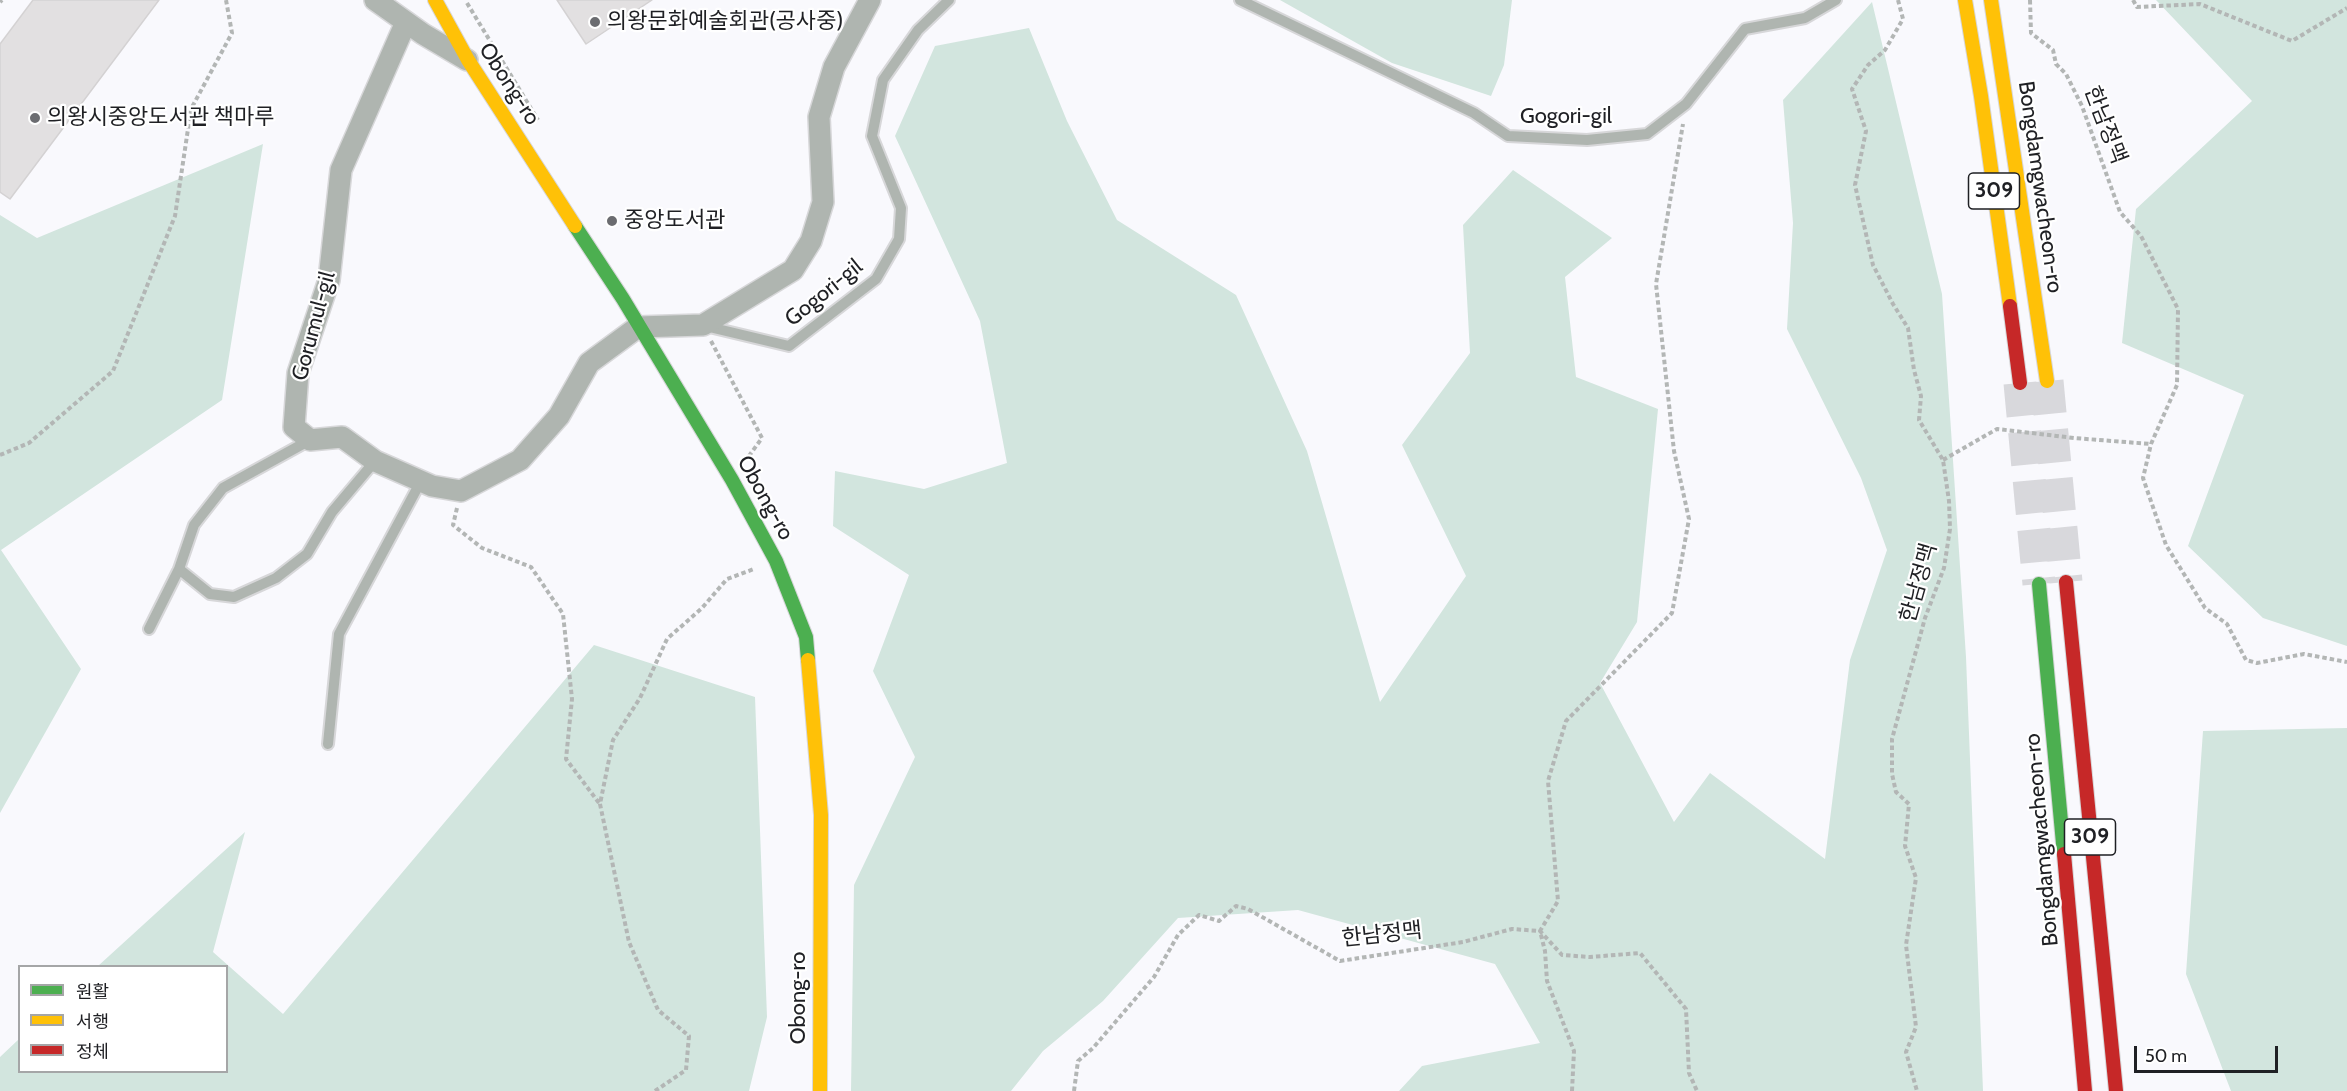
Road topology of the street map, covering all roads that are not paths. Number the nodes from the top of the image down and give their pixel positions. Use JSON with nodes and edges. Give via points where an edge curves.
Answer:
{"nodes":[{"id":1,"x":375,"y":0,"type":"edge"},
{"id":2,"x":435,"y":0,"type":"edge"},
{"id":3,"x":870,"y":0,"type":"edge"},
{"id":4,"x":950,"y":0,"type":"edge"},
{"id":5,"x":1240,"y":0,"type":"edge"},
{"id":6,"x":1836,"y":0,"type":"edge"},
{"id":7,"x":1956,"y":0,"type":"edge"},
{"id":8,"x":1965,"y":0,"type":"edge"},
{"id":9,"x":1991,"y":0,"type":"edge"},
{"id":10,"x":2003,"y":0,"type":"edge"},
{"id":11,"x":406,"y":22,"type":"junction"},
{"id":12,"x":468,"y":60,"type":"junction"},
{"id":13,"x":2006,"y":91,"type":"junction"},
{"id":14,"x":1981,"y":96,"type":"junction"},
{"id":15,"x":702,"y":325,"type":"junction"},
{"id":16,"x":638,"y":327,"type":"junction"},
{"id":17,"x":2046,"y":381,"type":"tunnel mouth"},
{"id":18,"x":2020,"y":383,"type":"tunnel mouth"},
{"id":19,"x":310,"y":441,"type":"junction"},
{"id":20,"x":375,"y":461,"type":"junction"},
{"id":21,"x":421,"y":481,"type":"junction"},
{"id":22,"x":179,"y":569,"type":"junction"},
{"id":23,"x":2066,"y":582,"type":"tunnel mouth"},
{"id":24,"x":2039,"y":584,"type":"tunnel mouth"},
{"id":25,"x":149,"y":628,"type":"dead end"},
{"id":26,"x":328,"y":744,"type":"dead end"},
{"id":27,"x":2073,"y":950,"type":"junction"},
{"id":28,"x":820,"y":1014,"type":"junction"},
{"id":29,"x":808,"y":1058,"type":"dead end"},
{"id":30,"x":2069,"y":1068,"type":"dead end"},
{"id":31,"x":820,"y":1091,"type":"edge"},
{"id":32,"x":2085,"y":1091,"type":"edge"},
{"id":33,"x":2116,"y":1091,"type":"edge"}],
"edges":[{"from":1,"to":11,"type":"street"},
{"from":2,"to":12,"type":"main road","name":"Obong-ro"},
{"from":3,"to":15,"type":"street","via":[[834,67],[819,117],[823,202],[811,241],[793,270]]},
{"from":4,"to":15,"type":"lane","name":"Gogori-gil","via":[[918,30],[883,80],[872,136],[901,208],[900,239],[876,279],[789,346]]},
{"from":5,"to":6,"type":"lane","name":"Gogori-gil","via":[[1474,113],[1508,136],[1587,140],[1647,134],[1686,104],[1745,29],[1805,18]]},
{"from":7,"to":14,"type":"main road"},
{"from":8,"to":14,"type":"main road","name":"Bongdamgwacheon-ro","number":"309"},
{"from":9,"to":13,"type":"main road","name":"Bongdamgwacheon-ro","number":"309"},
{"from":10,"to":13,"type":"main road"},
{"from":11,"to":12,"type":"street"},
{"from":11,"to":19,"type":"street","name":"Gorumul-gil","via":[[341,170],[329,280],[298,373],[294,427]]},
{"from":12,"to":16,"type":"main road","name":"Obong-ro"},
{"from":13,"to":17,"type":"main road","name":"Bongdamgwacheon-ro","number":"309"},
{"from":14,"to":18,"type":"main road","name":"Bongdamgwacheon-ro","number":"309"},
{"from":15,"to":16,"type":"street"},
{"from":16,"to":21,"type":"street","via":[[589,363],[559,416],[520,460],[461,491]]},
{"from":16,"to":28,"type":"main road","name":"Obong-ro","via":[[732,480],[776,561],[806,637],[821,815]]},
{"from":19,"to":20,"type":"street","via":[[342,437]]},
{"from":19,"to":22,"type":"lane","via":[[223,488],[194,525]]},
{"from":20,"to":21,"type":"street"},
{"from":20,"to":22,"type":"lane","via":[[332,512],[307,554],[276,578],[234,597],[222,596],[210,594]]},
{"from":21,"to":26,"type":"lane","via":[[339,634]]},
{"from":22,"to":25,"type":"lane"},
{"from":23,"to":33,"type":"main road","number":"309"},
{"from":24,"to":27,"type":"main road","name":"Bongdamgwacheon-ro","number":"309"},
{"from":27,"to":30,"type":"main road"},
{"from":27,"to":32,"type":"main road","name":"Bongdamgwacheon-ro","number":"309"},
{"from":28,"to":29,"type":"main road"},
{"from":28,"to":31,"type":"main road","name":"Obong-ro"}]}
